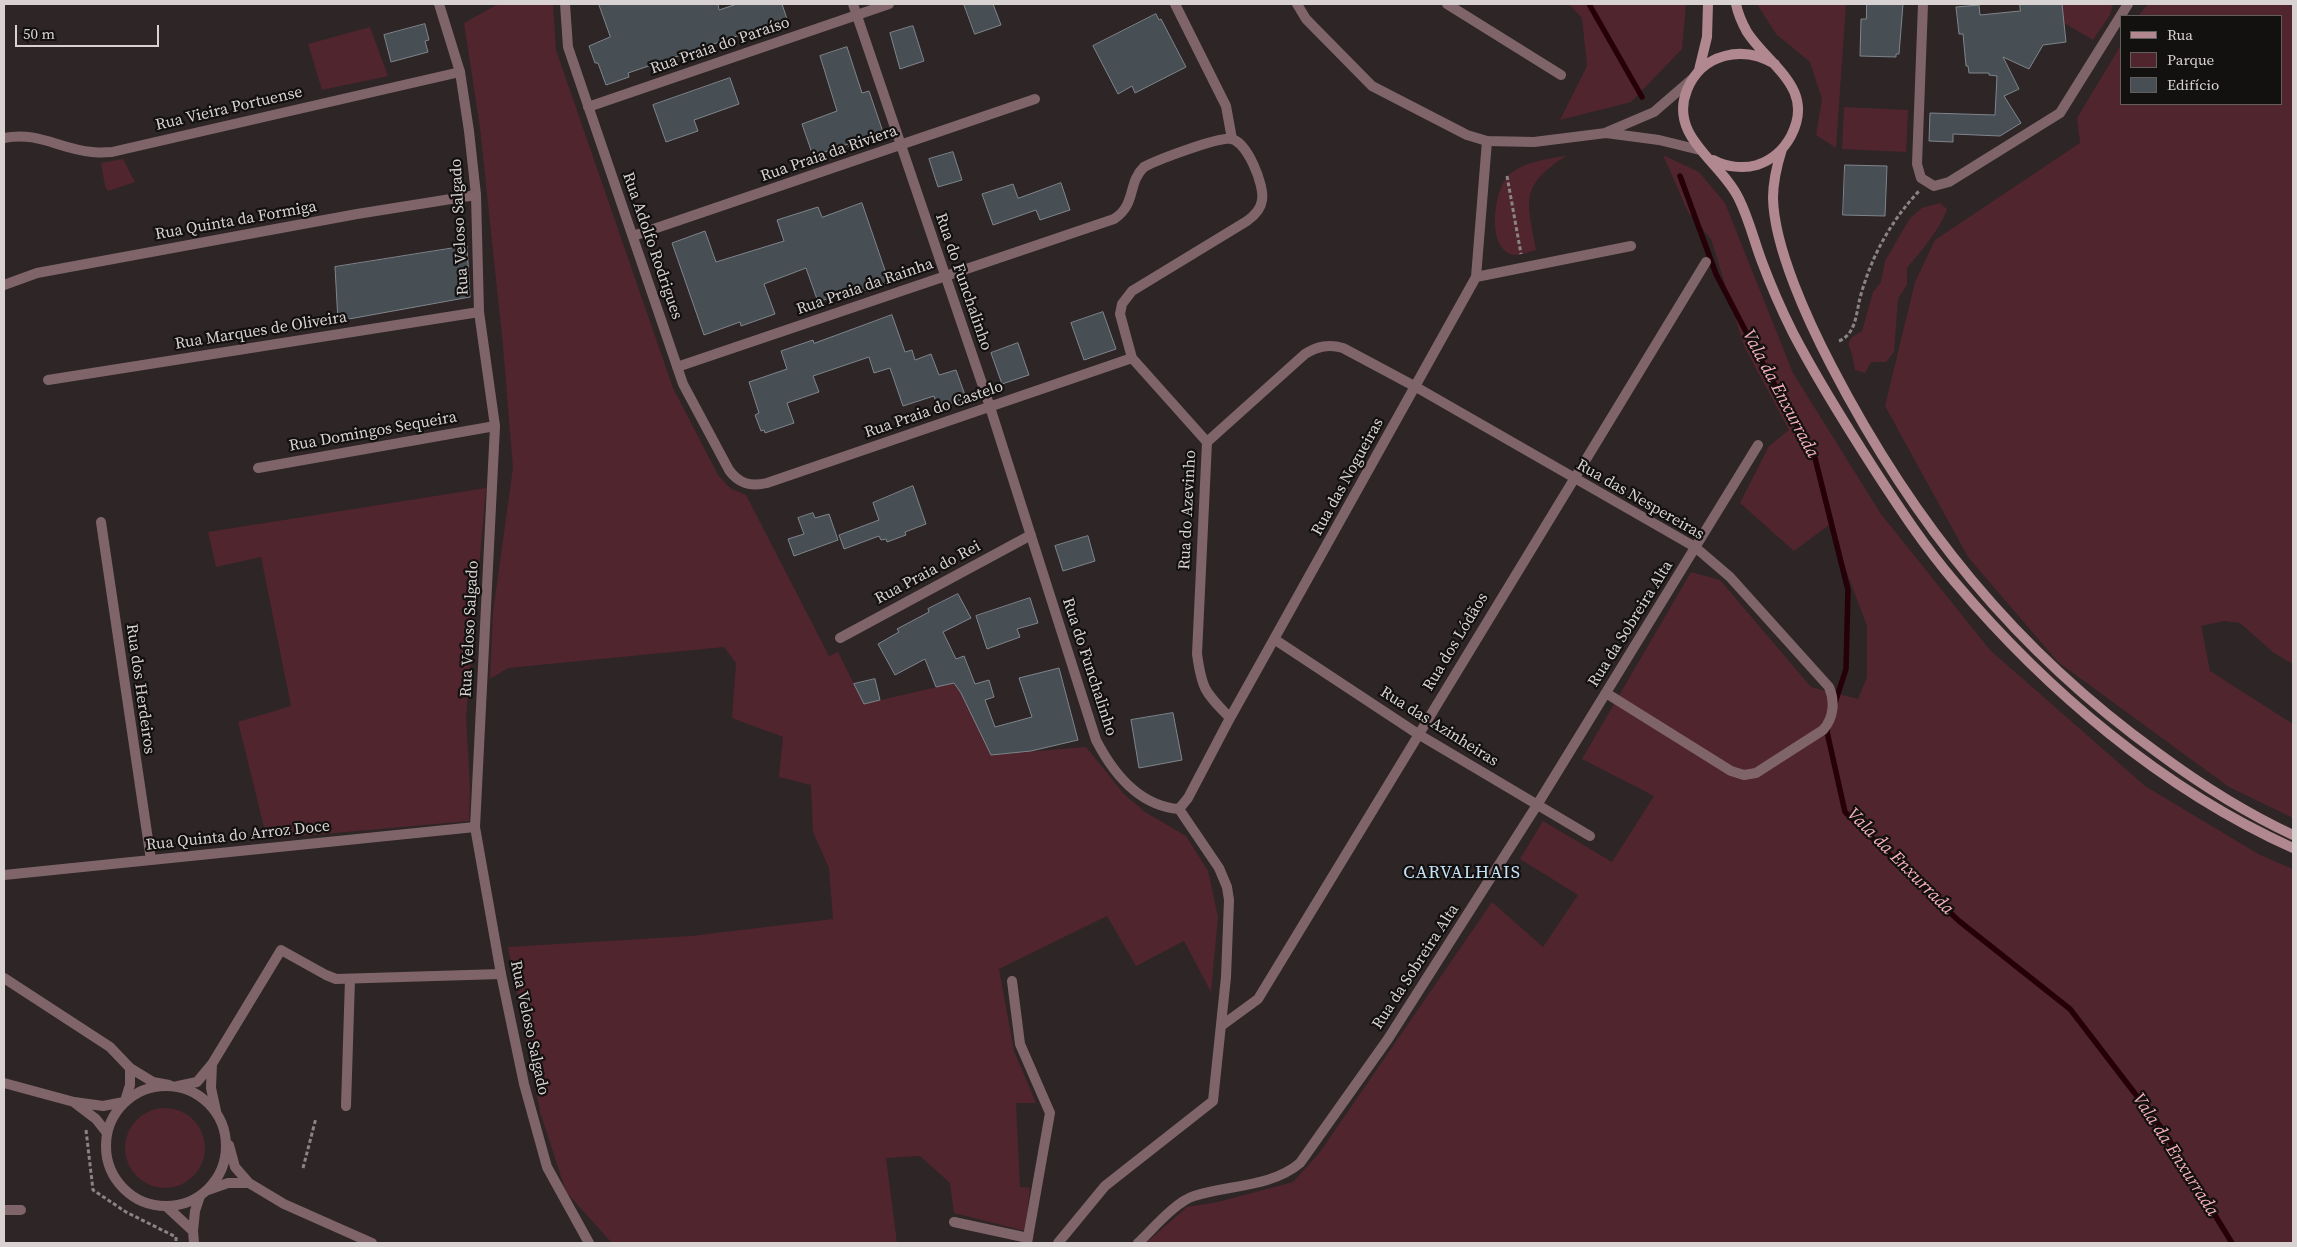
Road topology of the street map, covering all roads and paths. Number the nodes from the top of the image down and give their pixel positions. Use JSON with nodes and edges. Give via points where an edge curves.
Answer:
{"nodes":[{"id":1,"x":439,"y":4,"type":"edge"},
{"id":2,"x":565,"y":4,"type":"edge"},
{"id":3,"x":853,"y":4,"type":"edge"},
{"id":4,"x":889,"y":4,"type":"edge"},
{"id":5,"x":1175,"y":4,"type":"edge"},
{"id":6,"x":1297,"y":4,"type":"edge"},
{"id":7,"x":1447,"y":4,"type":"edge"},
{"id":8,"x":1708,"y":4,"type":"edge"},
{"id":9,"x":1736,"y":4,"type":"edge"},
{"id":10,"x":1923,"y":4,"type":"edge"},
{"id":11,"x":2128,"y":4,"type":"edge"},
{"id":12,"x":857,"y":15,"type":"junction"},
{"id":13,"x":2121,"y":15,"type":"edge"},
{"id":14,"x":2120,"y":17,"type":"edge"},
{"id":15,"x":1775,"y":64,"type":"junction"},
{"id":16,"x":1699,"y":70,"type":"junction"},
{"id":17,"x":460,"y":72,"type":"junction"},
{"id":18,"x":1561,"y":75,"type":"dead end"},
{"id":19,"x":1692,"y":79,"type":"junction"},
{"id":20,"x":1034,"y":99,"type":"dead end"},
{"id":21,"x":588,"y":107,"type":"junction"},
{"id":22,"x":1606,"y":132,"type":"junction"},
{"id":23,"x":4,"y":138,"type":"edge"},
{"id":24,"x":1232,"y":139,"type":"junction"},
{"id":25,"x":1487,"y":140,"type":"junction"},
{"id":26,"x":901,"y":145,"type":"junction"},
{"id":27,"x":1782,"y":149,"type":"junction"},
{"id":28,"x":1704,"y":154,"type":"junction"},
{"id":29,"x":1507,"y":176,"type":"dead end"},
{"id":30,"x":1927,"y":183,"type":"junction"},
{"id":31,"x":476,"y":195,"type":"junction"},
{"id":32,"x":633,"y":236,"type":"junction"},
{"id":33,"x":1631,"y":246,"type":"dead end"},
{"id":34,"x":1521,"y":254,"type":"dead end"},
{"id":35,"x":1706,"y":262,"type":"dead end"},
{"id":36,"x":945,"y":275,"type":"junction"},
{"id":37,"x":1476,"y":277,"type":"junction"},
{"id":38,"x":4,"y":285,"type":"edge"},
{"id":39,"x":480,"y":312,"type":"junction"},
{"id":40,"x":1839,"y":341,"type":"dead end"},
{"id":41,"x":1132,"y":358,"type":"junction"},
{"id":42,"x":678,"y":366,"type":"junction"},
{"id":43,"x":48,"y":380,"type":"dead end"},
{"id":44,"x":1416,"y":387,"type":"junction"},
{"id":45,"x":990,"y":407,"type":"junction"},
{"id":46,"x":494,"y":426,"type":"junction"},
{"id":47,"x":1207,"y":442,"type":"junction"},
{"id":48,"x":1758,"y":445,"type":"dead end"},
{"id":49,"x":258,"y":468,"type":"dead end"},
{"id":50,"x":1573,"y":478,"type":"junction"},
{"id":51,"x":745,"y":484,"type":"joint"},
{"id":52,"x":101,"y":522,"type":"dead end"},
{"id":53,"x":1031,"y":536,"type":"junction"},
{"id":54,"x":1695,"y":548,"type":"junction"},
{"id":55,"x":840,"y":638,"type":"dead end"},
{"id":56,"x":1274,"y":640,"type":"junction"},
{"id":57,"x":1606,"y":693,"type":"junction"},
{"id":58,"x":1230,"y":718,"type":"junction"},
{"id":59,"x":1418,"y":734,"type":"junction"},
{"id":60,"x":1537,"y":804,"type":"junction"},
{"id":61,"x":1179,"y":809,"type":"junction"},
{"id":62,"x":475,"y":827,"type":"junction"},
{"id":63,"x":2293,"y":835,"type":"edge"},
{"id":64,"x":1590,"y":836,"type":"dead end"},
{"id":65,"x":2293,"y":848,"type":"edge"},
{"id":66,"x":151,"y":860,"type":"junction"},
{"id":67,"x":4,"y":874,"type":"edge"},
{"id":68,"x":501,"y":974,"type":"junction"},
{"id":69,"x":4,"y":978,"type":"edge"},
{"id":70,"x":350,"y":979,"type":"junction"},
{"id":71,"x":1012,"y":981,"type":"dead end"},
{"id":72,"x":1221,"y":1026,"type":"junction"},
{"id":73,"x":212,"y":1064,"type":"junction"},
{"id":74,"x":130,"y":1068,"type":"junction"},
{"id":75,"x":4,"y":1083,"type":"edge"},
{"id":76,"x":174,"y":1086,"type":"junction"},
{"id":77,"x":74,"y":1102,"type":"junction"},
{"id":78,"x":125,"y":1102,"type":"junction"},
{"id":79,"x":346,"y":1106,"type":"dead end"},
{"id":80,"x":216,"y":1111,"type":"junction"},
{"id":81,"x":316,"y":1118,"type":"dead end"},
{"id":82,"x":107,"y":1133,"type":"junction"},
{"id":83,"x":227,"y":1139,"type":"junction"},
{"id":84,"x":303,"y":1168,"type":"dead end"},
{"id":85,"x":249,"y":1184,"type":"junction"},
{"id":86,"x":204,"y":1193,"type":"junction"},
{"id":87,"x":166,"y":1206,"type":"junction"},
{"id":88,"x":4,"y":1210,"type":"edge"},
{"id":89,"x":21,"y":1210,"type":"dead end"},
{"id":90,"x":954,"y":1222,"type":"dead end"},
{"id":91,"x":193,"y":1231,"type":"junction"},
{"id":92,"x":1027,"y":1240,"type":"edge"},
{"id":93,"x":194,"y":1243,"type":"edge"},
{"id":94,"x":372,"y":1243,"type":"edge"},
{"id":95,"x":589,"y":1243,"type":"edge"},
{"id":96,"x":1058,"y":1243,"type":"edge"},
{"id":97,"x":1138,"y":1243,"type":"edge"}],
"edges":[{"from":1,"to":17,"type":"street","name":"Rua Veloso Salgado"},
{"from":2,"to":21,"type":"street","name":"Rua Adolfo Rodrigues","via":[[568,47]]},
{"from":3,"to":12,"type":"street","name":"Rua do Funchalinho"},
{"from":4,"to":12,"type":"street","name":"Rua Praia do Paraíso"},
{"from":5,"to":24,"type":"street","via":[[1226,106]]},
{"from":6,"to":25,"type":"street","via":[[1306,20],[1372,86],[1467,135]]},
{"from":7,"to":18,"type":"street"},
{"from":8,"to":16,"type":"main road","via":[[1708,28]]},
{"from":9,"to":15,"type":"main road","via":[[1748,33]]},
{"from":10,"to":30,"type":"street","via":[[1917,164],[1918,172]]},
{"from":11,"to":13,"type":"street"},
{"from":12,"to":21,"type":"street","name":"Rua Praia do Paraíso"},
{"from":12,"to":26,"type":"street","name":"Rua do Funchalinho"},
{"from":14,"to":30,"type":"street","via":[[2060,113],[1949,182],[1942,185]]},
{"from":15,"to":16,"type":"main road","via":[[1756,55],[1736,53],[1716,58]]},
{"from":15,"to":27,"type":"main road","via":[[1794,90],[1798,110],[1794,131]]},
{"from":16,"to":19,"type":"main road"},
{"from":17,"to":23,"type":"street","name":"Rua Vieira Portuense","via":[[112,152],[91,152],[19,135]]},
{"from":17,"to":31,"type":"street","name":"Rua Veloso Salgado"},
{"from":19,"to":22,"type":"street","via":[[1654,112]]},
{"from":19,"to":28,"type":"main road","via":[[1685,95],[1683,112],[1689,136]]},
{"from":20,"to":26,"type":"street","name":"Rua Praia da Riviera"},
{"from":21,"to":32,"type":"street","name":"Rua Adolfo Rodrigues"},
{"from":22,"to":25,"type":"street","via":[[1534,142]]},
{"from":22,"to":28,"type":"street","via":[[1660,140]]},
{"from":24,"to":36,"type":"street","name":"Rua Praia da Rainha","via":[[1222,139],[1144,166],[1136,176],[1128,206],[1114,219]]},
{"from":24,"to":41,"type":"street","name":"Rua do Azevinho","via":[[1241,143],[1246,151],[1262,187],[1261,205],[1247,221],[1126,297],[1120,314]]},
{"from":25,"to":37,"type":"street","name":"Rua das Nogueiras"},
{"from":26,"to":32,"type":"street","name":"Rua Praia da Riviera"},
{"from":26,"to":36,"type":"street","name":"Rua do Funchalinho"},
{"from":27,"to":28,"type":"main road","via":[[1766,161],[1746,167],[1726,165]]},
{"from":27,"to":63,"type":"main road","via":[[1773,188],[1774,210],[1809,323],[1891,471],[1936,537],[1983,595],[2043,660],[2111,720],[2197,781]]},
{"from":28,"to":65,"type":"main road","via":[[1724,175],[1738,197],[1792,332],[1822,385],[1905,517],[1952,580],[2044,677],[2119,741],[2232,817]]},
{"from":29,"to":34,"type":"path"},
{"from":30,"to":40,"type":"path","via":[[1892,223],[1881,242],[1850,333]]},
{"from":31,"to":38,"type":"street","name":"Rua Quinta da Formiga","via":[[37,273]]},
{"from":31,"to":39,"type":"street","name":"Rua Veloso Salgado"},
{"from":32,"to":42,"type":"street","name":"Rua Adolfo Rodrigues"},
{"from":33,"to":37,"type":"street"},
{"from":35,"to":50,"type":"street","name":"Rua dos Lódãos"},
{"from":36,"to":42,"type":"street","name":"Rua Praia da Rainha"},
{"from":36,"to":45,"type":"street","name":"Rua do Funchalinho"},
{"from":37,"to":44,"type":"street","name":"Rua das Nogueiras"},
{"from":39,"to":43,"type":"street","name":"Rua Marques de Oliveira"},
{"from":39,"to":46,"type":"street","name":"Rua Veloso Salgado"},
{"from":41,"to":45,"type":"street","name":"Rua Praia do Castelo"},
{"from":41,"to":47,"type":"street","name":"Rua do Azevinho"},
{"from":42,"to":51,"type":"street","name":"Rua Adolfo Rodrigues","via":[[683,384],[730,470]]},
{"from":44,"to":47,"type":"street","name":"Rua das Nespereiras","via":[[1343,348],[1322,346],[1305,354]]},
{"from":44,"to":50,"type":"street","name":"Rua das Nespereiras"},
{"from":44,"to":56,"type":"street","name":"Rua das Nogueiras"},
{"from":45,"to":51,"type":"street","name":"Rua Praia do Castelo","via":[[767,483]]},
{"from":45,"to":53,"type":"street","name":"Rua do Funchalinho"},
{"from":46,"to":49,"type":"street","name":"Rua Domingos Sequeira"},
{"from":46,"to":62,"type":"street","name":"Rua Veloso Salgado"},
{"from":47,"to":58,"type":"street","name":"Rua do Azevinho","via":[[1197,654],[1200,678],[1207,695]]},
{"from":48,"to":54,"type":"street","name":"Rua da Sobreira Alta"},
{"from":50,"to":54,"type":"street","name":"Rua das Nespereiras"},
{"from":50,"to":59,"type":"street","name":"Rua dos Lódãos"},
{"from":52,"to":66,"type":"street","name":"Rua dos Herdeiros"},
{"from":53,"to":55,"type":"street","name":"Rua Praia do Rei"},
{"from":53,"to":61,"type":"street","name":"Rua do Funchalinho","via":[[1100,748],[1138,795],[1157,805]]},
{"from":54,"to":57,"type":"street","name":"Rua da Sobreira Alta"},
{"from":54,"to":57,"type":"street","name":"Rua das Nespereiras","via":[[1730,577],[1829,687],[1833,707],[1828,724],[1761,770],[1737,774]]},
{"from":56,"to":58,"type":"street","name":"Rua das Nogueiras"},
{"from":56,"to":59,"type":"street","name":"Rua das Azinheiras"},
{"from":57,"to":60,"type":"street","name":"Rua da Sobreira Alta"},
{"from":58,"to":61,"type":"street","name":"Rua das Nogueiras"},
{"from":59,"to":60,"type":"street","name":"Rua das Azinheiras"},
{"from":59,"to":72,"type":"street","name":"Rua dos Lódãos","via":[[1258,999]]},
{"from":60,"to":64,"type":"street","name":"Rua das Azinheiras"},
{"from":60,"to":97,"type":"street","name":"Rua da Sobreira Alta","via":[[1388,1039],[1300,1163],[1289,1172],[1273,1178],[1192,1196]]},
{"from":61,"to":72,"type":"street","via":[[1219,868],[1227,887],[1226,977]]},
{"from":62,"to":66,"type":"street","name":"Rua Quinta do Arroz Doce"},
{"from":62,"to":68,"type":"street","name":"Rua Veloso Salgado"},
{"from":66,"to":67,"type":"street","name":"Rua Quinta do Arroz Doce"},
{"from":68,"to":70,"type":"street"},
{"from":68,"to":95,"type":"street","name":"Rua Veloso Salgado","via":[[524,1084],[546,1167]]},
{"from":69,"to":74,"type":"street","via":[[110,1047]]},
{"from":70,"to":73,"type":"street","via":[[326,975],[280,950]]},
{"from":70,"to":79,"type":"street"},
{"from":71,"to":92,"type":"street","via":[[1020,1044],[1050,1113]]},
{"from":72,"to":96,"type":"street","via":[[1213,1100],[1105,1186]]},
{"from":73,"to":76,"type":"street","via":[[197,1082]]},
{"from":73,"to":80,"type":"street","via":[[211,1088]]},
{"from":74,"to":76,"type":"street","via":[[153,1082]]},
{"from":74,"to":78,"type":"street"},
{"from":75,"to":77,"type":"street"},
{"from":76,"to":78,"type":"street","via":[[156,1086],[132,1095]]},
{"from":76,"to":80,"type":"street","via":[[201,1096]]},
{"from":77,"to":78,"type":"street","via":[[102,1106]]},
{"from":77,"to":82,"type":"street","via":[[96,1119]]},
{"from":78,"to":82,"type":"street","via":[[113,1117]]},
{"from":80,"to":83,"type":"street","via":[[222,1119]]},
{"from":81,"to":84,"type":"path"},
{"from":82,"to":87,"type":"street","via":[[106,1154],[111,1172],[124,1189],[138,1200]]},
{"from":83,"to":85,"type":"street","via":[[235,1167]]},
{"from":83,"to":86,"type":"street","via":[[221,1173]]},
{"from":85,"to":86,"type":"street","via":[[228,1183]]},
{"from":85,"to":94,"type":"street","via":[[293,1208]]},
{"from":86,"to":87,"type":"street","via":[[176,1206]]},
{"from":86,"to":91,"type":"street","via":[[195,1211]]},
{"from":87,"to":91,"type":"street"},
{"from":88,"to":89,"type":"street"},
{"from":90,"to":92,"type":"street"},
{"from":91,"to":93,"type":"street"}]}
